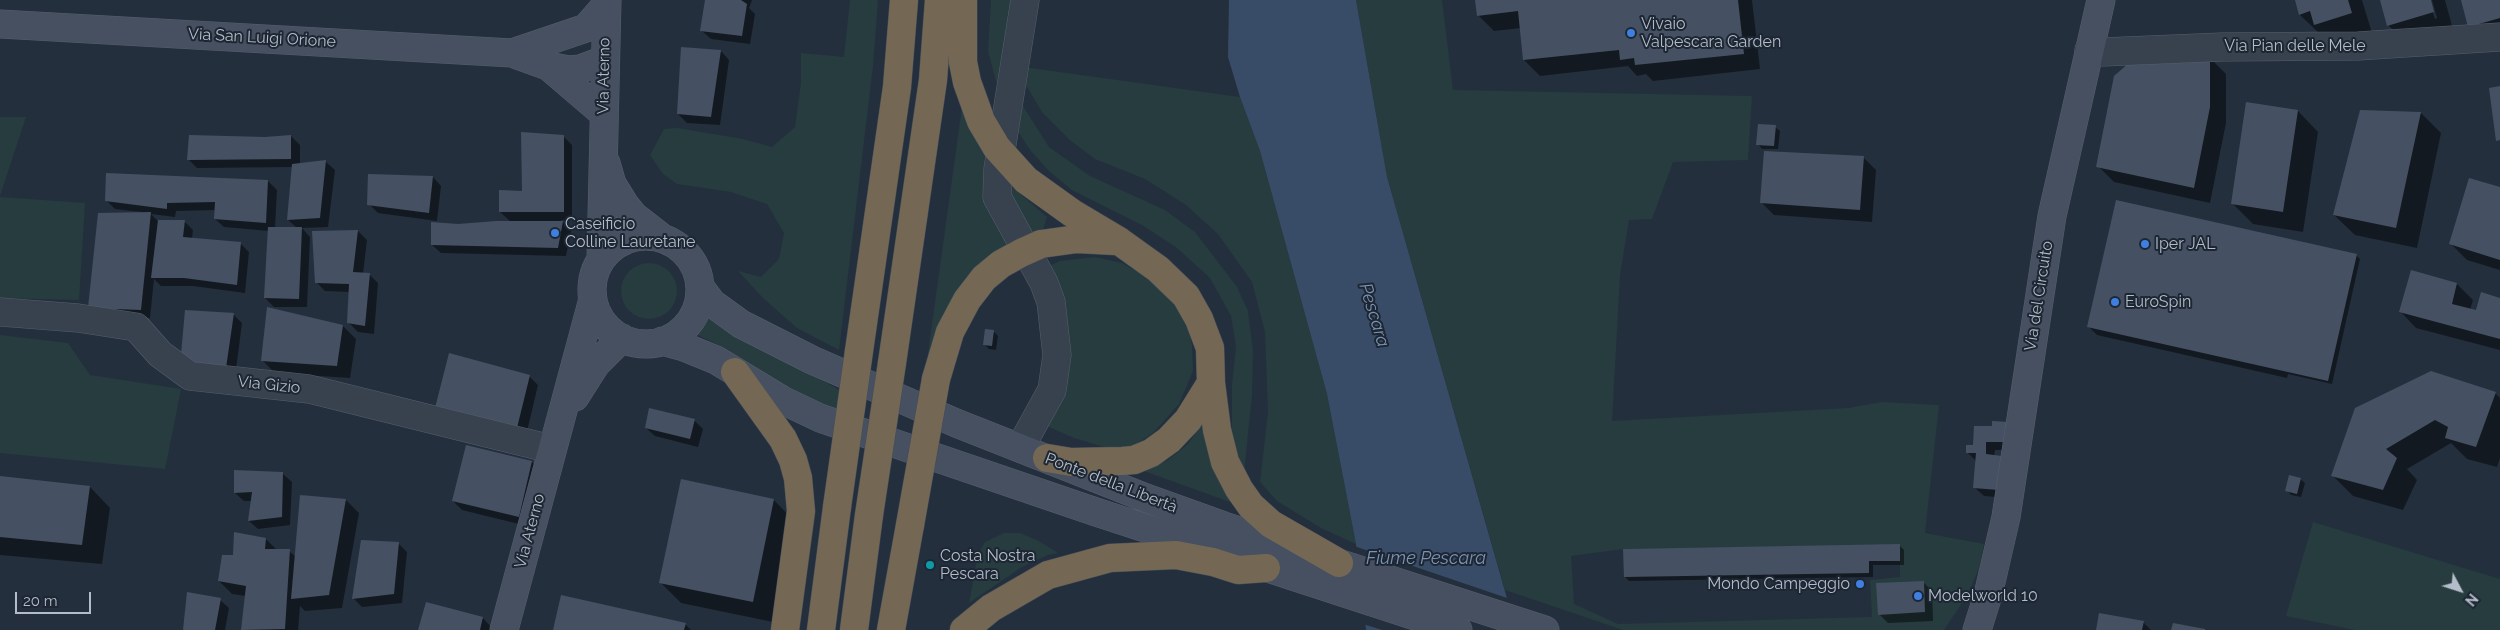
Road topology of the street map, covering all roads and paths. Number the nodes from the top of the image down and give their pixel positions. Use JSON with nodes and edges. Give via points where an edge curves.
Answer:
{"nodes":[{"id":1,"x":904,"y":0,"type":"edge"},
{"id":2,"x":939,"y":0,"type":"edge"},
{"id":3,"x":963,"y":0,"type":"edge"},
{"id":4,"x":1025,"y":0,"type":"edge"},
{"id":5,"x":2101,"y":0,"type":"edge"},
{"id":6,"x":606,"y":2,"type":"edge"},
{"id":7,"x":4,"y":22,"type":"edge"},
{"id":8,"x":2500,"y":37,"type":"edge"},
{"id":9,"x":2089,"y":50,"type":"junction"},
{"id":10,"x":532,"y":55,"type":"junction"},
{"id":11,"x":604,"y":60,"type":"junction"},
{"id":12,"x":603,"y":113,"type":"junction"},
{"id":13,"x":603,"y":152,"type":"junction"},
{"id":14,"x":661,"y":237,"type":"junction"},
{"id":15,"x":1119,"y":241,"type":"junction"},
{"id":16,"x":601,"y":260,"type":"junction"},
{"id":17,"x":700,"y":288,"type":"junction"},
{"id":18,"x":593,"y":299,"type":"junction"},
{"id":19,"x":0,"y":312,"type":"edge"},
{"id":20,"x":622,"y":338,"type":"junction"},
{"id":21,"x":662,"y":341,"type":"junction"},
{"id":22,"x":735,"y":372,"type":"junction"},
{"id":23,"x":1211,"y":382,"type":"junction"},
{"id":24,"x":554,"y":440,"type":"junction"},
{"id":25,"x":1020,"y":448,"type":"junction"},
{"id":26,"x":1047,"y":458,"type":"junction"},
{"id":27,"x":1215,"y":557,"type":"junction"},
{"id":28,"x":1339,"y":563,"type":"junction"},
{"id":29,"x":1266,"y":568,"type":"joint"},
{"id":30,"x":1988,"y":595,"type":"junction"},
{"id":31,"x":504,"y":630,"type":"edge"},
{"id":32,"x":785,"y":630,"type":"edge"},
{"id":33,"x":821,"y":630,"type":"edge"},
{"id":34,"x":854,"y":630,"type":"edge"},
{"id":35,"x":891,"y":630,"type":"edge"},
{"id":36,"x":964,"y":630,"type":"edge"},
{"id":37,"x":1458,"y":630,"type":"edge"},
{"id":38,"x":1545,"y":630,"type":"edge"},
{"id":39,"x":1970,"y":630,"type":"edge"},
{"id":40,"x":1977,"y":630,"type":"edge"}],
"edges":[{"from":1,"to":33,"type":"highway","bridge":true,"via":[[897,87]]},
{"from":2,"to":34,"type":"highway","bridge":true,"via":[[933,80]]},
{"from":3,"to":15,"type":"highway","bridge":true,"via":[[963,62],[967,82],[981,121],[997,148],[1026,180]]},
{"from":4,"to":25,"type":"street","via":[[998,169],[997,197],[1035,263],[1051,302],[1057,355],[1052,390]]},
{"from":5,"to":9,"type":"main road","name":"Via del Circuito"},
{"from":6,"to":10,"type":"main road","name":"Via San Luigi Orione","via":[[586,28]]},
{"from":6,"to":11,"type":"main road","name":"Via Aterno"},
{"from":7,"to":10,"type":"main road","name":"Via San Luigi Orione"},
{"from":8,"to":9,"type":"street","name":"Via Pian delle Mele","via":[[2358,46]]},
{"from":9,"to":30,"type":"main road","name":"Via del Circuito","via":[[2052,216],[2006,517]]},
{"from":10,"to":11,"type":"main road","name":"Via San Luigi Orione","via":[[580,43]]},
{"from":10,"to":12,"type":"main road"},
{"from":11,"to":12,"type":"main road","name":"Via Aterno"},
{"from":12,"to":13,"type":"main road","name":"Via Aterno"},
{"from":13,"to":14,"type":"main road","name":"Via Aterno","via":[[612,184],[624,205]]},
{"from":13,"to":16,"type":"main road","name":"Via Aterno"},
{"from":14,"to":16,"type":"main road","via":[[627,239]]},
{"from":14,"to":17,"type":"main road","via":[[689,256],[697,271]]},
{"from":15,"to":23,"type":"highway","via":[[1158,269],[1186,296],[1206,334],[1210,348]]},
{"from":15,"to":35,"type":"highway","bridge":true,"via":[[1077,239],[1031,248],[1001,264],[984,278],[967,300],[950,332],[936,379]]},
{"from":16,"to":18,"type":"main road","via":[[593,278]]},
{"from":17,"to":21,"type":"main road","via":[[691,320],[678,333]]},
{"from":17,"to":25,"type":"main road","name":"Ponte della Libertà","via":[[726,315],[804,356]]},
{"from":18,"to":20,"type":"main road","via":[[605,325]]},
{"from":18,"to":24,"type":"main road","name":"Via Aterno"},
{"from":19,"to":24,"type":"street","name":"Via Gizio","via":[[78,318],[136,327],[160,354],[190,376],[309,389]]},
{"from":20,"to":21,"type":"main road","via":[[635,343]]},
{"from":20,"to":24,"type":"main road","name":"Via Aterno","via":[[596,364]]},
{"from":21,"to":22,"type":"main road","name":"Ponte della Libertà","via":[[700,353]]},
{"from":22,"to":27,"type":"main road","name":"Ponte della Libertà","via":[[820,418]]},
{"from":22,"to":32,"type":"highway","via":[[783,439],[798,478],[801,511]]},
{"from":23,"to":26,"type":"highway","via":[[1188,420],[1151,453],[1122,461],[1071,462]]},
{"from":23,"to":28,"type":"highway","via":[[1225,462],[1251,506],[1271,524]]},
{"from":24,"to":31,"type":"main road","name":"Via Aterno"},
{"from":25,"to":26,"type":"main road","name":"Ponte della Libertà"},
{"from":26,"to":28,"type":"main road","name":"Ponte della Libertà","via":[[1146,498]]},
{"from":27,"to":29,"type":"highway","via":[[1238,570]]},
{"from":27,"to":36,"type":"highway","via":[[1165,554],[1110,558],[1075,566],[1022,589]]},
{"from":28,"to":38,"type":"main road","name":"Ponte della Libertà"},
{"from":29,"to":37,"type":"main road"},
{"from":30,"to":39,"type":"main road","name":"Via del Circuito"},
{"from":30,"to":40,"type":"main road","name":"Via del Circuito"}]}
